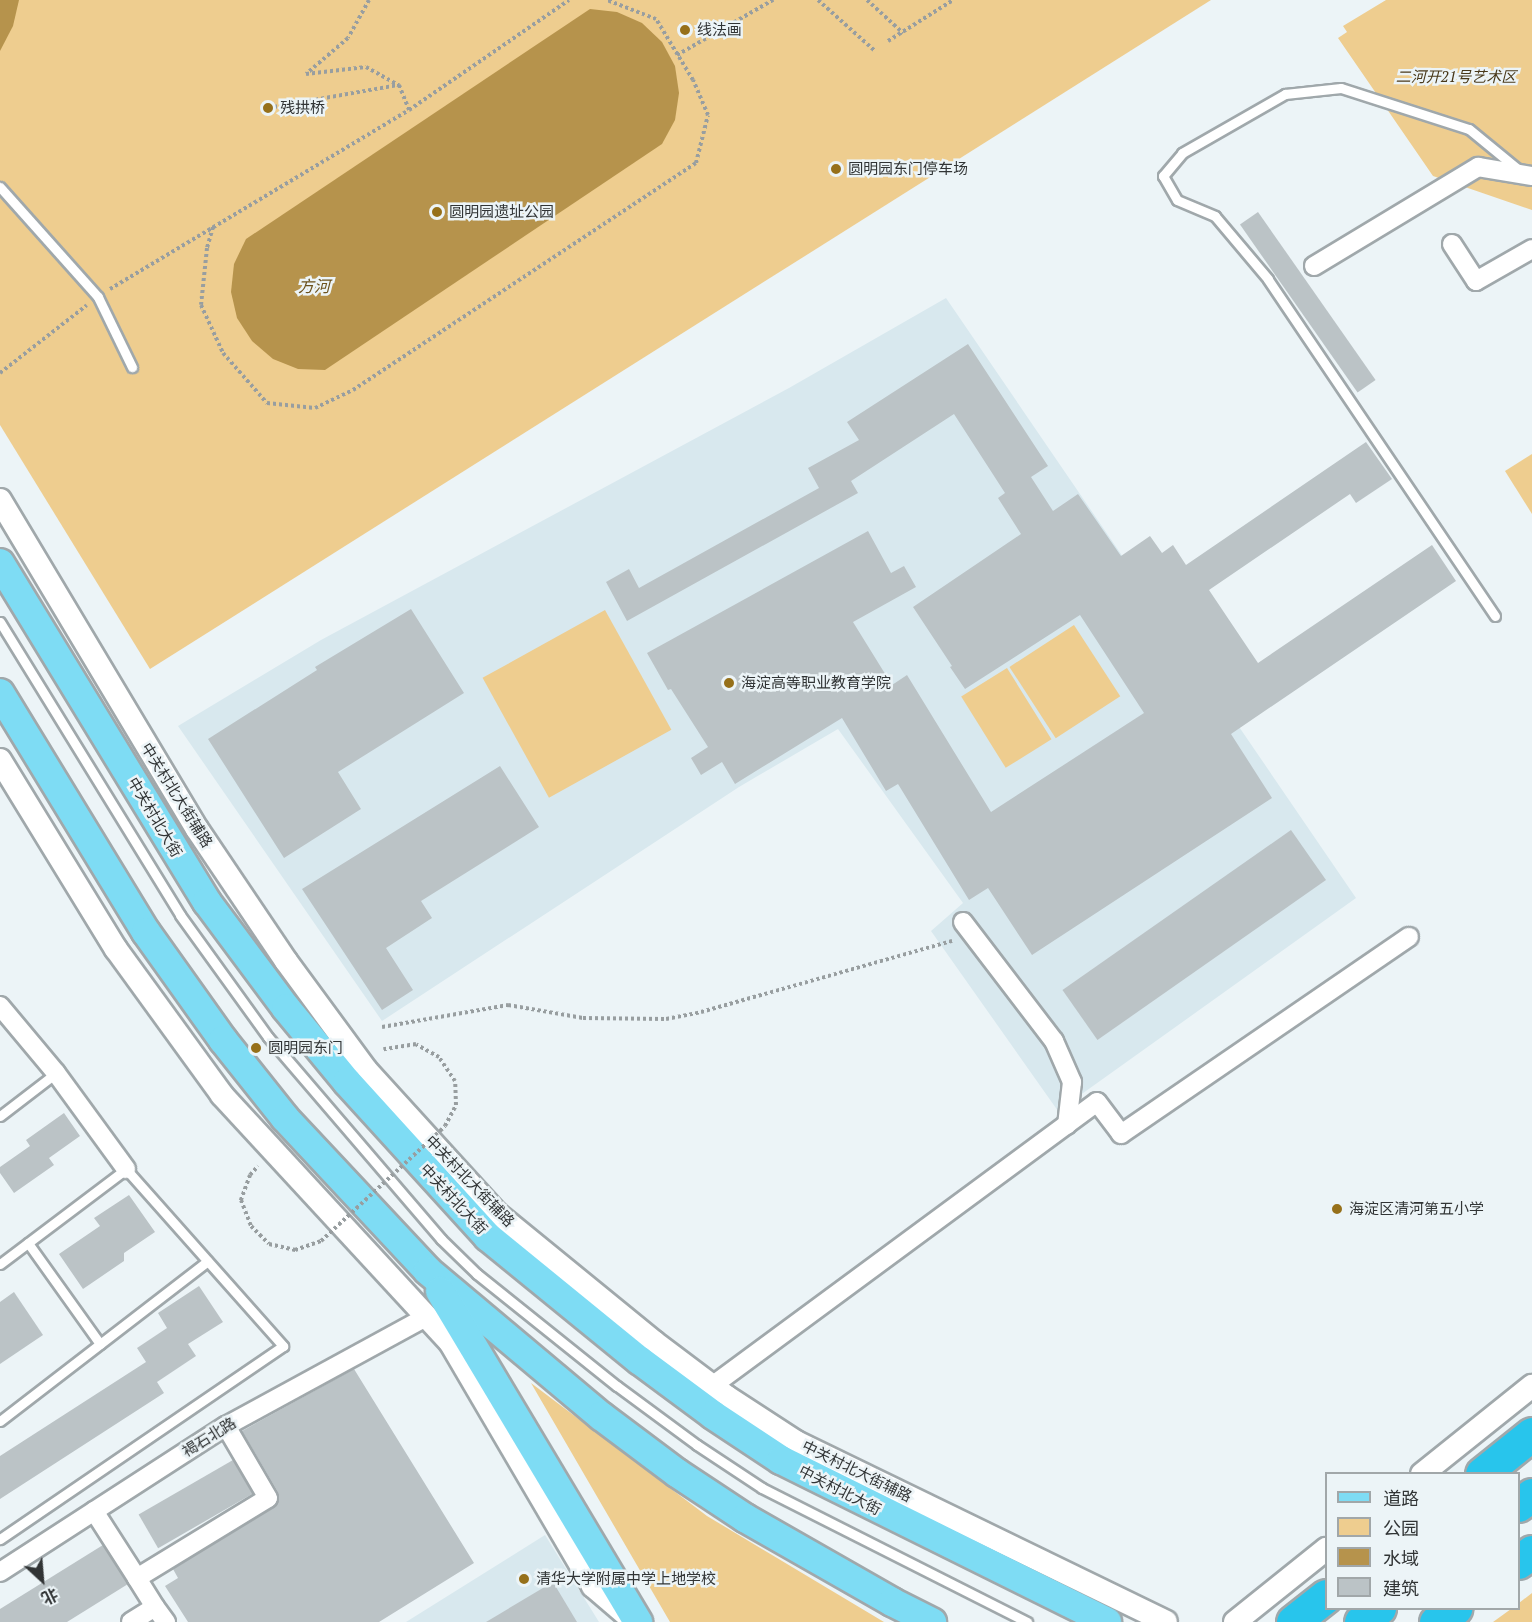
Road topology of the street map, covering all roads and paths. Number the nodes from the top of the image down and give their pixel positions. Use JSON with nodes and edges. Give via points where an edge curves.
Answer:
{"nodes":[{"id":1,"x":369,"y":0,"type":"edge"},
{"id":2,"x":569,"y":0,"type":"edge"},
{"id":3,"x":607,"y":0,"type":"edge"},
{"id":4,"x":773,"y":0,"type":"edge"},
{"id":5,"x":818,"y":0,"type":"edge"},
{"id":6,"x":867,"y":0,"type":"edge"},
{"id":7,"x":953,"y":0,"type":"edge"},
{"id":8,"x":903,"y":33,"type":"junction"},
{"id":9,"x":888,"y":41,"type":"dead end"},
{"id":10,"x":874,"y":50,"type":"dead end"},
{"id":11,"x":677,"y":55,"type":"junction"},
{"id":12,"x":399,"y":85,"type":"junction"},
{"id":13,"x":268,"y":108,"type":"dead end"},
{"id":14,"x":409,"y":110,"type":"junction"},
{"id":15,"x":1529,"y":176,"type":"edge"},
{"id":16,"x":0,"y":187,"type":"edge"},
{"id":17,"x":213,"y":227,"type":"junction"},
{"id":18,"x":1452,"y":244,"type":"dead end"},
{"id":19,"x":1532,"y":249,"type":"edge"},
{"id":20,"x":1314,"y":267,"type":"dead end"},
{"id":21,"x":98,"y":297,"type":"junction"},
{"id":22,"x":132,"y":367,"type":"dead end"},
{"id":23,"x":0,"y":374,"type":"edge"},
{"id":24,"x":0,"y":500,"type":"edge"},
{"id":25,"x":0,"y":563,"type":"edge"},
{"id":26,"x":1495,"y":616,"type":"dead end"},
{"id":27,"x":0,"y":622,"type":"edge"},
{"id":28,"x":0,"y":693,"type":"edge"},
{"id":29,"x":0,"y":759,"type":"edge"},
{"id":30,"x":968,"y":930,"type":"joint"},
{"id":31,"x":1409,"y":938,"type":"dead end"},
{"id":32,"x":0,"y":1006,"type":"edge"},
{"id":33,"x":382,"y":1027,"type":"dead end"},
{"id":34,"x":383,"y":1048,"type":"dead end"},
{"id":35,"x":56,"y":1074,"type":"junction"},
{"id":36,"x":0,"y":1116,"type":"edge"},
{"id":37,"x":1067,"y":1125,"type":"junction"},
{"id":38,"x":126,"y":1168,"type":"junction"},
{"id":39,"x":250,"y":1175,"type":"dead end"},
{"id":40,"x":28,"y":1243,"type":"junction"},
{"id":41,"x":208,"y":1261,"type":"junction"},
{"id":42,"x":0,"y":1264,"type":"edge"},
{"id":43,"x":428,"y":1271,"type":"junction"},
{"id":44,"x":426,"y":1317,"type":"junction"},
{"id":45,"x":100,"y":1344,"type":"junction"},
{"id":46,"x":712,"y":1386,"type":"junction"},
{"id":47,"x":1532,"y":1386,"type":"edge"},
{"id":48,"x":0,"y":1421,"type":"edge"},
{"id":49,"x":226,"y":1426,"type":"junction"},
{"id":50,"x":1532,"y":1434,"type":"edge"},
{"id":51,"x":1423,"y":1472,"type":"edge"},
{"id":52,"x":1483,"y":1472,"type":"edge"},
{"id":53,"x":94,"y":1511,"type":"junction"},
{"id":54,"x":0,"y":1539,"type":"edge"},
{"id":55,"x":1325,"y":1550,"type":"edge"},
{"id":56,"x":0,"y":1572,"type":"edge"},
{"id":57,"x":137,"y":1578,"type":"junction"},
{"id":58,"x":1325,"y":1597,"type":"edge"},
{"id":59,"x":155,"y":1607,"type":"junction"},
{"id":60,"x":1376,"y":1610,"type":"edge"},
{"id":61,"x":1452,"y":1610,"type":"edge"},
{"id":62,"x":131,"y":1622,"type":"edge"},
{"id":63,"x":166,"y":1622,"type":"edge"},
{"id":64,"x":636,"y":1622,"type":"edge"},
{"id":65,"x":932,"y":1622,"type":"edge"},
{"id":66,"x":1027,"y":1622,"type":"edge"},
{"id":67,"x":1107,"y":1622,"type":"edge"},
{"id":68,"x":1166,"y":1622,"type":"edge"},
{"id":69,"x":1235,"y":1622,"type":"edge"},
{"id":70,"x":1293,"y":1622,"type":"edge"},
{"id":71,"x":1361,"y":1622,"type":"edge"},
{"id":72,"x":1436,"y":1622,"type":"edge"}],
"edges":[{"from":1,"to":12,"type":"path","via":[[348,38],[306,74],[366,67]]},
{"from":2,"to":14,"type":"path"},
{"from":3,"to":11,"type":"path","via":[[656,19]]},
{"from":4,"to":11,"type":"path"},
{"from":5,"to":10,"type":"path"},
{"from":6,"to":8,"type":"path"},
{"from":7,"to":8,"type":"path"},
{"from":8,"to":9,"type":"path"},
{"from":11,"to":17,"type":"path","via":[[708,115],[696,163],[353,390],[315,408],[267,403],[223,353],[201,305]]},
{"from":12,"to":13,"type":"path"},
{"from":12,"to":14,"type":"path"},
{"from":14,"to":17,"type":"path"},
{"from":15,"to":20,"type":"street","via":[[1478,167]]},
{"from":15,"to":26,"type":"lane","via":[[1469,129],[1341,88],[1285,94],[1182,153],[1163,176],[1177,200],[1215,216],[1268,279]]},
{"from":16,"to":21,"type":"lane"},
{"from":17,"to":21,"type":"path"},
{"from":18,"to":19,"type":"street","via":[[1476,281]]},
{"from":21,"to":22,"type":"lane"},
{"from":21,"to":23,"type":"path"},
{"from":24,"to":46,"type":"street","name":"中关村北大街辅路","via":[[197,829],[366,1070],[496,1213]]},
{"from":25,"to":67,"type":"main road","name":"中关村北大街","via":[[207,902],[347,1082],[488,1237],[639,1360],[781,1460]]},
{"from":27,"to":66,"type":"lane","name":"中关村北大街","via":[[180,915],[234,990],[268,1037],[455,1253],[617,1386],[762,1488]]},
{"from":28,"to":43,"type":"main road","via":[[146,932],[223,1040],[285,1118]]},
{"from":29,"to":44,"type":"street","via":[[116,949],[222,1095]]},
{"from":30,"to":33,"type":"path","via":[[928,947],[666,1019],[583,1018],[508,1005]]},
{"from":30,"to":37,"type":"street","via":[[1054,1041],[1072,1082]]},
{"from":31,"to":37,"type":"street","via":[[1120,1134],[1097,1102]]},
{"from":32,"to":35,"type":"street"},
{"from":34,"to":39,"type":"path","bridge":true,"via":[[416,1044],[439,1057],[455,1081],[456,1105],[445,1126],[321,1241],[295,1250],[269,1244],[251,1226],[241,1200]]},
{"from":35,"to":36,"type":"lane"},
{"from":35,"to":38,"type":"street"},
{"from":37,"to":46,"type":"street"},
{"from":38,"to":40,"type":"lane"},
{"from":38,"to":41,"type":"lane"},
{"from":40,"to":42,"type":"lane"},
{"from":40,"to":45,"type":"lane"},
{"from":41,"to":45,"type":"lane"},
{"from":41,"to":54,"type":"lane","via":[[283,1346]]},
{"from":43,"to":64,"type":"main road"},
{"from":43,"to":65,"type":"main road","via":[[601,1416],[677,1473],[745,1518]]},
{"from":44,"to":49,"type":"street","name":"褐石北路"},
{"from":44,"to":64,"type":"street","via":[[450,1342],[594,1586]]},
{"from":45,"to":48,"type":"lane"},
{"from":46,"to":68,"type":"street","name":"中关村北大街辅路","via":[[796,1442]]},
{"from":47,"to":51,"type":"street"},
{"from":49,"to":53,"type":"street","name":"褐石北路"},
{"from":49,"to":57,"type":"street","via":[[268,1498]]},
{"from":50,"to":52,"type":"highway"},
{"from":53,"to":56,"type":"street","name":"褐石北路"},
{"from":53,"to":57,"type":"street"},
{"from":55,"to":69,"type":"street"},
{"from":57,"to":59,"type":"street"},
{"from":58,"to":70,"type":"highway"},
{"from":59,"to":62,"type":"street"},
{"from":59,"to":63,"type":"street"},
{"from":60,"to":71,"type":"highway"},
{"from":61,"to":72,"type":"highway"}]}
